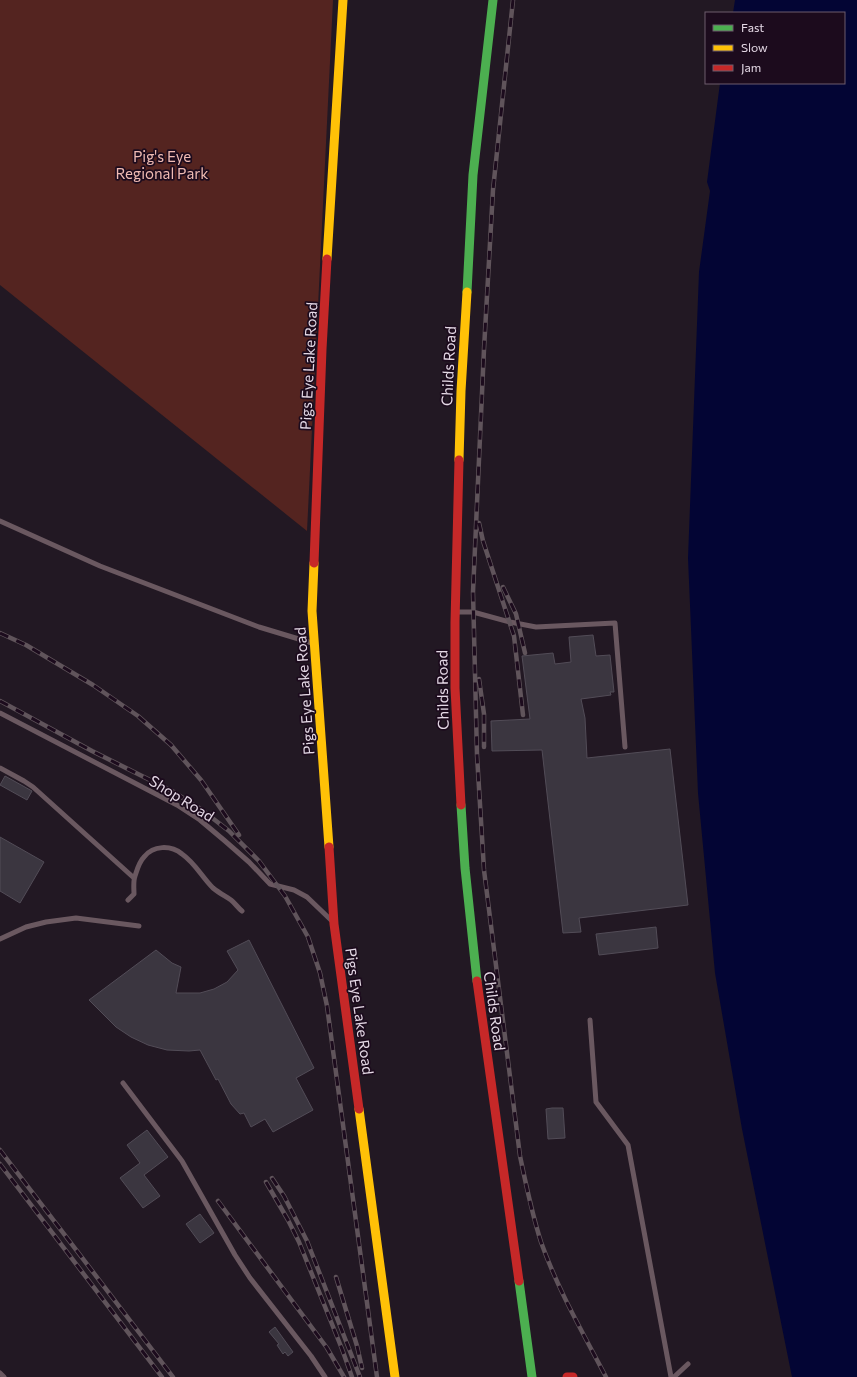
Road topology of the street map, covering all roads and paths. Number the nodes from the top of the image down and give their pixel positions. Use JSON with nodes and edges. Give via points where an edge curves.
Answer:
{"nodes":[{"id":1,"x":343,"y":0,"type":"edge"},
{"id":2,"x":493,"y":0,"type":"edge"},
{"id":3,"x":0,"y":520,"type":"edge"},
{"id":4,"x":455,"y":612,"type":"junction"},
{"id":5,"x":314,"y":644,"type":"junction"},
{"id":6,"x":0,"y":713,"type":"edge"},
{"id":7,"x":626,"y":748,"type":"dead end"},
{"id":8,"x":0,"y":768,"type":"edge"},
{"id":9,"x":134,"y":878,"type":"junction"},
{"id":10,"x":128,"y":900,"type":"dead end"},
{"id":11,"x":242,"y":911,"type":"dead end"},
{"id":12,"x":334,"y":924,"type":"junction"},
{"id":13,"x":139,"y":926,"type":"dead end"},
{"id":14,"x":0,"y":939,"type":"edge"},
{"id":15,"x":590,"y":1020,"type":"dead end"},
{"id":16,"x":123,"y":1083,"type":"dead end"},
{"id":17,"x":688,"y":1364,"type":"dead end"},
{"id":18,"x":0,"y":1373,"type":"edge"},
{"id":19,"x":4,"y":1377,"type":"edge"},
{"id":20,"x":325,"y":1377,"type":"edge"},
{"id":21,"x":395,"y":1377,"type":"edge"},
{"id":22,"x":532,"y":1377,"type":"edge"},
{"id":23,"x":567,"y":1377,"type":"edge"},
{"id":24,"x":573,"y":1377,"type":"edge"},
{"id":25,"x":673,"y":1377,"type":"edge"}],
"edges":[{"from":1,"to":5,"type":"main road","name":"Pigs Eye Lake Road","via":[[322,349],[312,611]]},
{"from":2,"to":4,"type":"main road","name":"Childs Road","via":[[473,186],[461,391]]},
{"from":3,"to":5,"type":"lane","via":[[100,566],[259,627]]},
{"from":4,"to":7,"type":"lane","via":[[473,612],[536,627],[615,623]]},
{"from":4,"to":22,"type":"main road","name":"Childs Road","via":[[455,688],[465,868],[478,995]]},
{"from":5,"to":12,"type":"main road","name":"Pigs Eye Lake Road"},
{"from":6,"to":12,"type":"lane","name":"Shop Road","via":[[177,805],[225,841],[270,884],[294,890],[307,897]]},
{"from":8,"to":9,"type":"lane","via":[[34,787]]},
{"from":9,"to":10,"type":"lane","via":[[134,894]]},
{"from":9,"to":11,"type":"lane","via":[[144,856],[151,851],[170,847],[183,855],[213,888]]},
{"from":12,"to":21,"type":"main road","name":"Pigs Eye Lake Road"},
{"from":13,"to":14,"type":"lane","via":[[76,918],[31,926]]},
{"from":15,"to":25,"type":"lane","via":[[596,1102],[628,1145]]},
{"from":16,"to":20,"type":"lane","via":[[182,1162],[250,1278]]},
{"from":17,"to":25,"type":"lane"},
{"from":18,"to":19,"type":"lane"},
{"from":23,"to":24,"type":"main road"}]}
